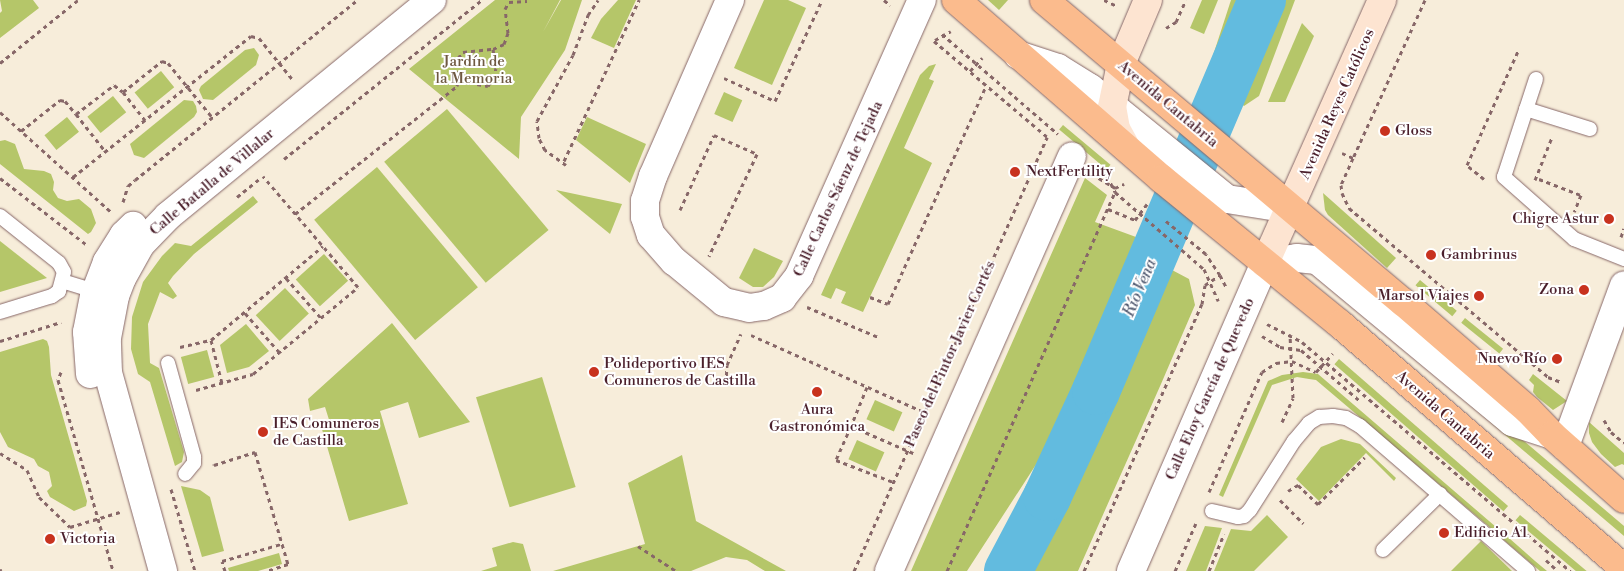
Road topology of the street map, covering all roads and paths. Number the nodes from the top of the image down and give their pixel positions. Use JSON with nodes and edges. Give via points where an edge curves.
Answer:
{"nodes":[{"id":1,"x":78,"y":0,"type":"edge"},
{"id":2,"x":405,"y":0,"type":"edge"},
{"id":3,"x":432,"y":0,"type":"edge"},
{"id":4,"x":482,"y":0,"type":"edge"},
{"id":5,"x":598,"y":0,"type":"edge"},
{"id":6,"x":639,"y":0,"type":"edge"},
{"id":7,"x":730,"y":0,"type":"edge"},
{"id":8,"x":822,"y":0,"type":"edge"},
{"id":9,"x":884,"y":0,"type":"edge"},
{"id":10,"x":956,"y":0,"type":"edge"},
{"id":11,"x":1044,"y":0,"type":"edge"},
{"id":12,"x":1148,"y":0,"type":"edge"},
{"id":13,"x":1186,"y":0,"type":"edge"},
{"id":14,"x":1382,"y":0,"type":"edge"},
{"id":15,"x":1425,"y":0,"type":"edge"},
{"id":16,"x":527,"y":1,"type":"edge"},
{"id":17,"x":918,"y":13,"type":"edge"},
{"id":18,"x":1176,"y":22,"type":"dead end"},
{"id":19,"x":942,"y":34,"type":"junction"},
{"id":20,"x":934,"y":41,"type":"junction"},
{"id":21,"x":930,"y":46,"type":"dead end"},
{"id":22,"x":493,"y":49,"type":"junction"},
{"id":23,"x":1018,"y":56,"type":"junction"},
{"id":24,"x":0,"y":63,"type":"edge"},
{"id":25,"x":279,"y":63,"type":"dead end"},
{"id":26,"x":1120,"y":64,"type":"junction"},
{"id":27,"x":719,"y":76,"type":"dead end"},
{"id":28,"x":1536,"y":78,"type":"dead end"},
{"id":29,"x":477,"y":84,"type":"dead end"},
{"id":30,"x":187,"y":86,"type":"junction"},
{"id":31,"x":986,"y":86,"type":"junction"},
{"id":32,"x":123,"y":92,"type":"junction"},
{"id":33,"x":1112,"y":107,"type":"junction"},
{"id":34,"x":1526,"y":109,"type":"junction"},
{"id":35,"x":0,"y":112,"type":"edge"},
{"id":36,"x":76,"y":114,"type":"junction"},
{"id":37,"x":212,"y":117,"type":"dead end"},
{"id":38,"x":145,"y":120,"type":"junction"},
{"id":39,"x":1590,"y":129,"type":"dead end"},
{"id":40,"x":21,"y":131,"type":"junction"},
{"id":41,"x":1554,"y":133,"type":"dead end"},
{"id":42,"x":1047,"y":137,"type":"junction"},
{"id":43,"x":1126,"y":147,"type":"junction"},
{"id":44,"x":105,"y":151,"type":"junction"},
{"id":45,"x":1076,"y":153,"type":"junction"},
{"id":46,"x":278,"y":164,"type":"dead end"},
{"id":47,"x":1168,"y":168,"type":"junction"},
{"id":48,"x":270,"y":170,"type":"dead end"},
{"id":49,"x":263,"y":176,"type":"junction"},
{"id":50,"x":73,"y":177,"type":"junction"},
{"id":51,"x":0,"y":178,"type":"edge"},
{"id":52,"x":1536,"y":178,"type":"junction"},
{"id":53,"x":1124,"y":184,"type":"dead end"},
{"id":54,"x":1533,"y":184,"type":"dead end"},
{"id":55,"x":1115,"y":190,"type":"junction"},
{"id":56,"x":1205,"y":199,"type":"junction"},
{"id":57,"x":232,"y":201,"type":"dead end"},
{"id":58,"x":1147,"y":204,"type":"dead end"},
{"id":59,"x":1108,"y":209,"type":"junction"},
{"id":60,"x":1291,"y":209,"type":"junction"},
{"id":61,"x":680,"y":210,"type":"dead end"},
{"id":62,"x":295,"y":214,"type":"junction"},
{"id":63,"x":1140,"y":214,"type":"junction"},
{"id":64,"x":0,"y":216,"type":"edge"},
{"id":65,"x":117,"y":218,"type":"dead end"},
{"id":66,"x":1165,"y":220,"type":"dead end"},
{"id":67,"x":1571,"y":220,"type":"dead end"},
{"id":68,"x":1624,"y":228,"type":"edge"},
{"id":69,"x":88,"y":246,"type":"dead end"},
{"id":70,"x":323,"y":246,"type":"junction"},
{"id":71,"x":711,"y":253,"type":"dead end"},
{"id":72,"x":1619,"y":257,"type":"edge"},
{"id":73,"x":1265,"y":263,"type":"junction"},
{"id":74,"x":286,"y":278,"type":"junction"},
{"id":75,"x":1210,"y":280,"type":"junction"},
{"id":76,"x":62,"y":281,"type":"junction"},
{"id":77,"x":1624,"y":286,"type":"edge"},
{"id":78,"x":95,"y":291,"type":"junction"},
{"id":79,"x":870,"y":296,"type":"dead end"},
{"id":80,"x":1219,"y":303,"type":"dead end"},
{"id":81,"x":801,"y":304,"type":"dead end"},
{"id":82,"x":0,"y":312,"type":"edge"},
{"id":83,"x":245,"y":313,"type":"junction"},
{"id":84,"x":321,"y":318,"type":"junction"},
{"id":85,"x":64,"y":321,"type":"dead end"},
{"id":86,"x":1266,"y":324,"type":"dead end"},
{"id":87,"x":742,"y":332,"type":"dead end"},
{"id":88,"x":1290,"y":334,"type":"junction"},
{"id":89,"x":878,"y":337,"type":"dead end"},
{"id":90,"x":211,"y":340,"type":"junction"},
{"id":91,"x":0,"y":341,"type":"edge"},
{"id":92,"x":760,"y":341,"type":"dead end"},
{"id":93,"x":178,"y":348,"type":"dead end"},
{"id":94,"x":280,"y":353,"type":"junction"},
{"id":95,"x":1292,"y":361,"type":"junction"},
{"id":96,"x":168,"y":363,"type":"dead end"},
{"id":97,"x":1321,"y":368,"type":"dead end"},
{"id":98,"x":1292,"y":372,"type":"dead end"},
{"id":99,"x":1568,"y":382,"type":"dead end"},
{"id":100,"x":222,"y":383,"type":"junction"},
{"id":101,"x":726,"y":383,"type":"dead end"},
{"id":102,"x":867,"y":387,"type":"junction"},
{"id":103,"x":191,"y":392,"type":"dead end"},
{"id":104,"x":924,"y":412,"type":"junction"},
{"id":105,"x":851,"y":426,"type":"junction"},
{"id":106,"x":1559,"y":441,"type":"junction"},
{"id":107,"x":907,"y":450,"type":"junction"},
{"id":108,"x":0,"y":453,"type":"edge"},
{"id":109,"x":914,"y":453,"type":"dead end"},
{"id":110,"x":1367,"y":457,"type":"dead end"},
{"id":111,"x":214,"y":466,"type":"dead end"},
{"id":112,"x":185,"y":474,"type":"dead end"},
{"id":113,"x":893,"y":482,"type":"junction"},
{"id":114,"x":170,"y":487,"type":"dead end"},
{"id":115,"x":1440,"y":494,"type":"junction"},
{"id":116,"x":1206,"y":497,"type":"dead end"},
{"id":117,"x":1624,"y":499,"type":"edge"},
{"id":118,"x":1280,"y":500,"type":"junction"},
{"id":119,"x":1274,"y":505,"type":"dead end"},
{"id":120,"x":1212,"y":511,"type":"dead end"},
{"id":121,"x":98,"y":519,"type":"dead end"},
{"id":122,"x":1197,"y":520,"type":"dead end"},
{"id":123,"x":1303,"y":522,"type":"dead end"},
{"id":124,"x":1227,"y":526,"type":"dead end"},
{"id":125,"x":281,"y":544,"type":"junction"},
{"id":126,"x":638,"y":546,"type":"dead end"},
{"id":127,"x":1384,"y":550,"type":"dead end"},
{"id":128,"x":1624,"y":568,"type":"edge"},
{"id":129,"x":147,"y":571,"type":"edge"},
{"id":130,"x":163,"y":571,"type":"edge"},
{"id":131,"x":195,"y":571,"type":"edge"},
{"id":132,"x":225,"y":571,"type":"edge"},
{"id":133,"x":266,"y":571,"type":"edge"},
{"id":134,"x":676,"y":571,"type":"edge"},
{"id":135,"x":854,"y":571,"type":"edge"},
{"id":136,"x":889,"y":571,"type":"edge"},
{"id":137,"x":947,"y":571,"type":"edge"},
{"id":138,"x":1084,"y":571,"type":"edge"},
{"id":139,"x":1131,"y":571,"type":"edge"},
{"id":140,"x":1175,"y":571,"type":"edge"},
{"id":141,"x":1209,"y":571,"type":"edge"},
{"id":142,"x":1528,"y":571,"type":"edge"},
{"id":143,"x":1570,"y":571,"type":"edge"}],
"edges":[{"from":1,"to":24,"type":"path"},
{"from":2,"to":78,"type":"street","name":"Calle Batalla de Villalar","via":[[142,216],[124,235],[107,262]]},
{"from":3,"to":130,"type":"street","name":"Calle Batalla de Villalar","via":[[168,216],[141,244],[122,278],[106,338],[108,373]]},
{"from":4,"to":46,"type":"path"},
{"from":5,"to":6,"type":"path","via":[[588,14],[573,56],[537,122],[545,150],[565,163]]},
{"from":7,"to":17,"type":"street","name":"Calle Carlos Sáenz de Tejada","via":[[652,176],[645,201],[645,217],[651,235],[674,261],[724,302],[742,308],[764,306],[782,298],[799,276]]},
{"from":8,"to":27,"type":"path","via":[[775,101]]},
{"from":9,"to":17,"type":"path"},
{"from":10,"to":23,"type":"main road","name":"Avenida Cantabria"},
{"from":11,"to":26,"type":"main road","name":"Avenida Cantabria"},
{"from":12,"to":26,"type":"street"},
{"from":13,"to":18,"type":"path"},
{"from":14,"to":60,"type":"street","name":"Avenida Reyes Católicos"},
{"from":15,"to":99,"type":"path","via":[[1341,185],[1342,193],[1349,208],[1548,377]]},
{"from":16,"to":22,"type":"path","via":[[509,2],[505,9],[508,33],[504,44]]},
{"from":17,"to":19,"type":"path"},
{"from":17,"to":20,"type":"path"},
{"from":19,"to":20,"type":"path"},
{"from":19,"to":45,"type":"path"},
{"from":20,"to":21,"type":"path"},
{"from":20,"to":31,"type":"path"},
{"from":22,"to":29,"type":"path","via":[[496,68],[491,82],[488,86]]},
{"from":22,"to":62,"type":"path","via":[[463,52],[458,58],[458,86]]},
{"from":23,"to":33,"type":"street","name":"Avenida Cantabria","via":[[1058,68],[1090,88]]},
{"from":23,"to":43,"type":"main road","name":"Avenida Cantabria"},
{"from":25,"to":30,"type":"path","via":[[259,38],[251,36]]},
{"from":26,"to":33,"type":"street"},
{"from":26,"to":60,"type":"main road","name":"Avenida Cantabria"},
{"from":28,"to":34,"type":"lane"},
{"from":30,"to":32,"type":"path","via":[[168,63],[162,61]]},
{"from":30,"to":37,"type":"path"},
{"from":30,"to":38,"type":"path"},
{"from":31,"to":42,"type":"path"},
{"from":31,"to":79,"type":"path","via":[[888,304]]},
{"from":32,"to":36,"type":"path","via":[[114,85]]},
{"from":32,"to":38,"type":"path"},
{"from":33,"to":43,"type":"street","via":[[1116,129]]},
{"from":33,"to":47,"type":"street","name":"Avenida Cantabria"},
{"from":34,"to":39,"type":"lane"},
{"from":34,"to":72,"type":"lane","via":[[1504,177],[1574,239]]},
{"from":35,"to":40,"type":"path"},
{"from":36,"to":40,"type":"path","via":[[63,100]]},
{"from":36,"to":44,"type":"path"},
{"from":38,"to":44,"type":"path"},
{"from":40,"to":50,"type":"path"},
{"from":41,"to":52,"type":"path"},
{"from":42,"to":45,"type":"path"},
{"from":42,"to":104,"type":"path","name":"Paseo del Pintor Javier Cortés"},
{"from":43,"to":47,"type":"main road","name":"Avenida Cantabria"},
{"from":44,"to":50,"type":"path"},
{"from":45,"to":55,"type":"path","via":[[1105,184]]},
{"from":45,"to":55,"type":"path","via":[[1107,176]]},
{"from":45,"to":136,"type":"street"},
{"from":47,"to":56,"type":"main road","name":"Avenida Cantabria"},
{"from":48,"to":49,"type":"path"},
{"from":49,"to":57,"type":"path"},
{"from":49,"to":62,"type":"path"},
{"from":50,"to":65,"type":"path"},
{"from":51,"to":69,"type":"path"},
{"from":52,"to":54,"type":"path"},
{"from":52,"to":67,"type":"path","via":[[1581,194]]},
{"from":53,"to":55,"type":"path"},
{"from":55,"to":59,"type":"path"},
{"from":55,"to":63,"type":"path"},
{"from":56,"to":60,"type":"street","name":"Avenida Cantabria","via":[[1227,199]]},
{"from":56,"to":73,"type":"main road","name":"Avenida Cantabria"},
{"from":58,"to":63,"type":"path"},
{"from":59,"to":63,"type":"path","via":[[1135,220]]},
{"from":59,"to":137,"type":"path"},
{"from":60,"to":73,"type":"street","name":"Calle Eloy García de Quevedo"},
{"from":60,"to":106,"type":"main road","name":"Avenida Cantabria","via":[[1426,321]]},
{"from":61,"to":71,"type":"path","via":[[714,135],[757,154]]},
{"from":62,"to":70,"type":"path"},
{"from":63,"to":75,"type":"path","via":[[1204,269]]},
{"from":64,"to":76,"type":"lane","via":[[59,263],[64,272]]},
{"from":66,"to":75,"type":"path","via":[[1215,265],[1220,275]]},
{"from":68,"to":72,"type":"path"},
{"from":70,"to":74,"type":"path"},
{"from":70,"to":84,"type":"path","via":[[358,287]]},
{"from":73,"to":106,"type":"street","name":"Avenida Cantabria","via":[[1297,258],[1317,260],[1512,422]]},
{"from":73,"to":128,"type":"main road","name":"Avenida Cantabria"},
{"from":73,"to":139,"type":"street","name":"Calle Eloy García de Quevedo"},
{"from":74,"to":83,"type":"path"},
{"from":74,"to":84,"type":"path"},
{"from":75,"to":80,"type":"path"},
{"from":75,"to":138,"type":"path","via":[[1204,285],[1202,304]]},
{"from":76,"to":78,"type":"lane"},
{"from":76,"to":82,"type":"lane","via":[[59,291],[52,296]]},
{"from":77,"to":106,"type":"street"},
{"from":78,"to":129,"type":"street","name":"Calle Batalla de Villalar","via":[[89,316],[88,365]]},
{"from":81,"to":89,"type":"path"},
{"from":83,"to":90,"type":"path"},
{"from":83,"to":94,"type":"path"},
{"from":84,"to":94,"type":"path"},
{"from":85,"to":91,"type":"path"},
{"from":86,"to":88,"type":"path"},
{"from":87,"to":101,"type":"path","via":[[727,365]]},
{"from":88,"to":95,"type":"path"},
{"from":88,"to":143,"type":"path"},
{"from":90,"to":93,"type":"path"},
{"from":90,"to":100,"type":"path"},
{"from":92,"to":102,"type":"path"},
{"from":94,"to":100,"type":"path","via":[[254,374]]},
{"from":95,"to":97,"type":"path","via":[[1316,372]]},
{"from":95,"to":98,"type":"path"},
{"from":95,"to":116,"type":"path","via":[[1276,363],[1262,372]]},
{"from":96,"to":112,"type":"lane","via":[[194,457],[194,463]]},
{"from":100,"to":103,"type":"path"},
{"from":102,"to":104,"type":"path"},
{"from":102,"to":105,"type":"path"},
{"from":104,"to":107,"type":"path","name":"Paseo del Pintor Javier Cortés"},
{"from":105,"to":107,"type":"path"},
{"from":105,"to":113,"type":"path","via":[[836,460]]},
{"from":106,"to":117,"type":"main road","name":"Avenida Cantabria"},
{"from":107,"to":109,"type":"path"},
{"from":107,"to":113,"type":"path","name":"Paseo del Pintor Javier Cortés"},
{"from":108,"to":121,"type":"path","via":[[27,470],[40,497],[70,527]]},
{"from":110,"to":118,"type":"path","via":[[1318,504],[1298,485],[1294,485]]},
{"from":111,"to":125,"type":"path","via":[[255,452]]},
{"from":113,"to":135,"type":"path","name":"Paseo del Pintor Javier Cortés"},
{"from":114,"to":131,"type":"path"},
{"from":115,"to":120,"type":"lane","via":[[1360,426],[1346,418],[1333,416],[1320,417],[1301,432],[1244,516]]},
{"from":115,"to":127,"type":"lane"},
{"from":115,"to":142,"type":"lane"},
{"from":118,"to":119,"type":"path"},
{"from":118,"to":123,"type":"path"},
{"from":122,"to":140,"type":"path"},
{"from":124,"to":141,"type":"path"},
{"from":125,"to":132,"type":"path","via":[[222,561]]},
{"from":125,"to":133,"type":"path","via":[[288,564]]},
{"from":126,"to":134,"type":"path"}]}
